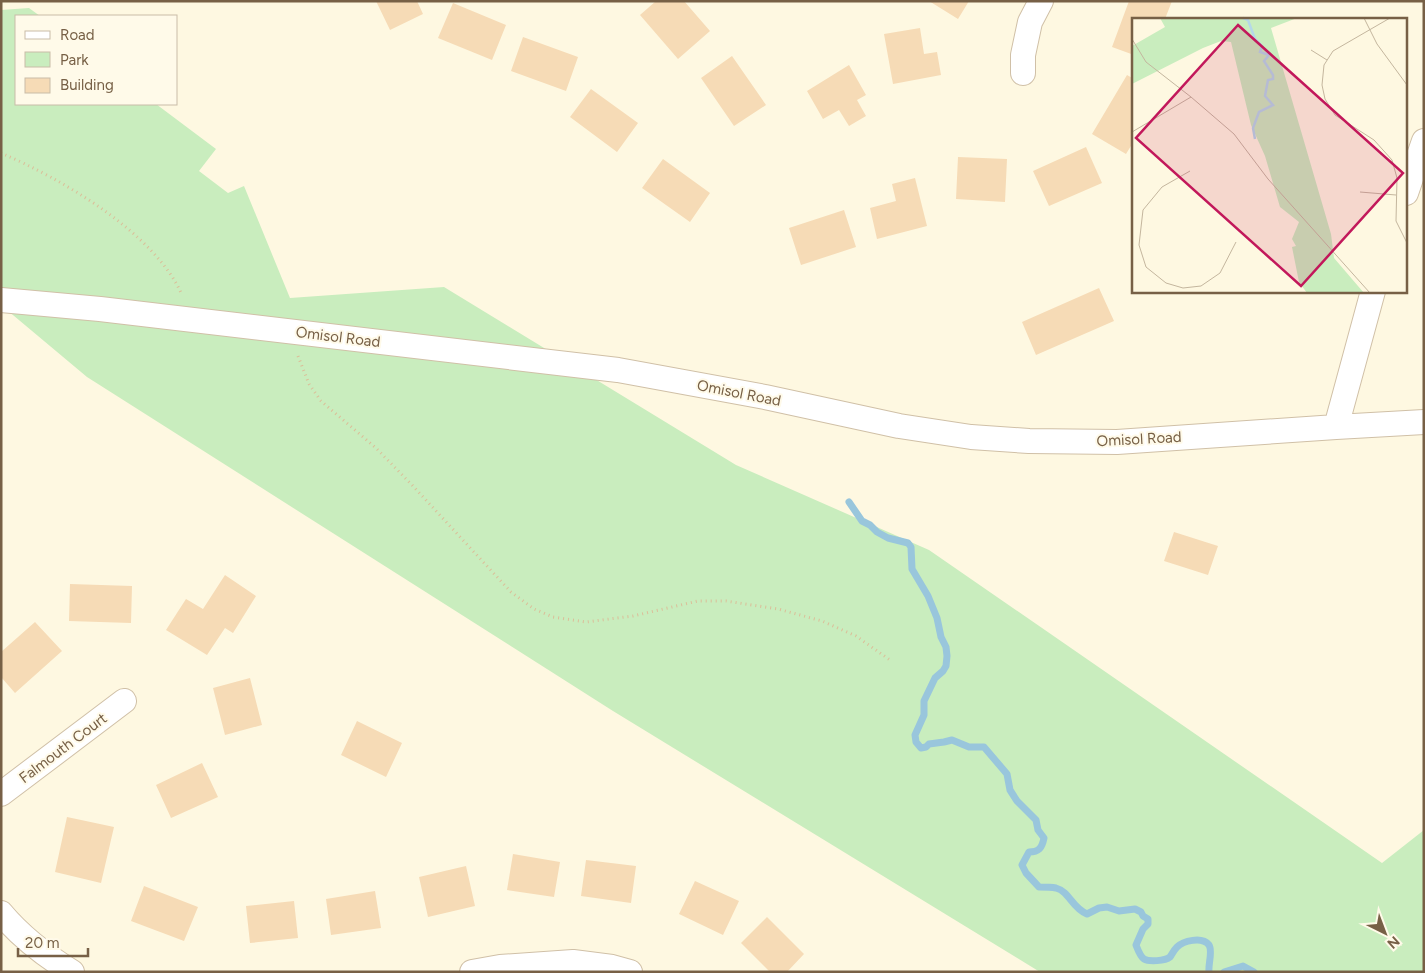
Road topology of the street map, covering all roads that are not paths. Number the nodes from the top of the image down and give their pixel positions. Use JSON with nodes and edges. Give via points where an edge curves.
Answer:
{"nodes":[{"id":1,"x":1041,"y":1,"type":"edge"},
{"id":2,"x":1023,"y":73,"type":"dead end"},
{"id":3,"x":1424,"y":141,"type":"edge"},
{"id":4,"x":1408,"y":187,"type":"edge"},
{"id":5,"x":1373,"y":292,"type":"edge"},
{"id":6,"x":1,"y":300,"type":"edge"},
{"id":7,"x":1424,"y":422,"type":"edge"},
{"id":8,"x":1336,"y":428,"type":"junction"},
{"id":9,"x":124,"y":701,"type":"dead end"},
{"id":10,"x":1,"y":794,"type":"edge"},
{"id":11,"x":1,"y":913,"type":"edge"},
{"id":12,"x":72,"y":972,"type":"edge"},
{"id":13,"x":472,"y":972,"type":"edge"},
{"id":14,"x":630,"y":972,"type":"edge"}],
"edges":[{"from":1,"to":2,"type":"street","via":[[1030,22]]},
{"from":3,"to":4,"type":"street"},
{"from":5,"to":8,"type":"street"},
{"from":6,"to":8,"type":"street","name":"Omisol Road","via":[[618,370],[899,426],[971,437],[1029,442],[1117,442]]},
{"from":7,"to":8,"type":"street","name":"Omisol Road"},
{"from":9,"to":10,"type":"street","name":"Falmouth Court"},
{"from":11,"to":12,"type":"street","via":[[37,948]]},
{"from":13,"to":14,"type":"street","via":[[573,962]]}]}
